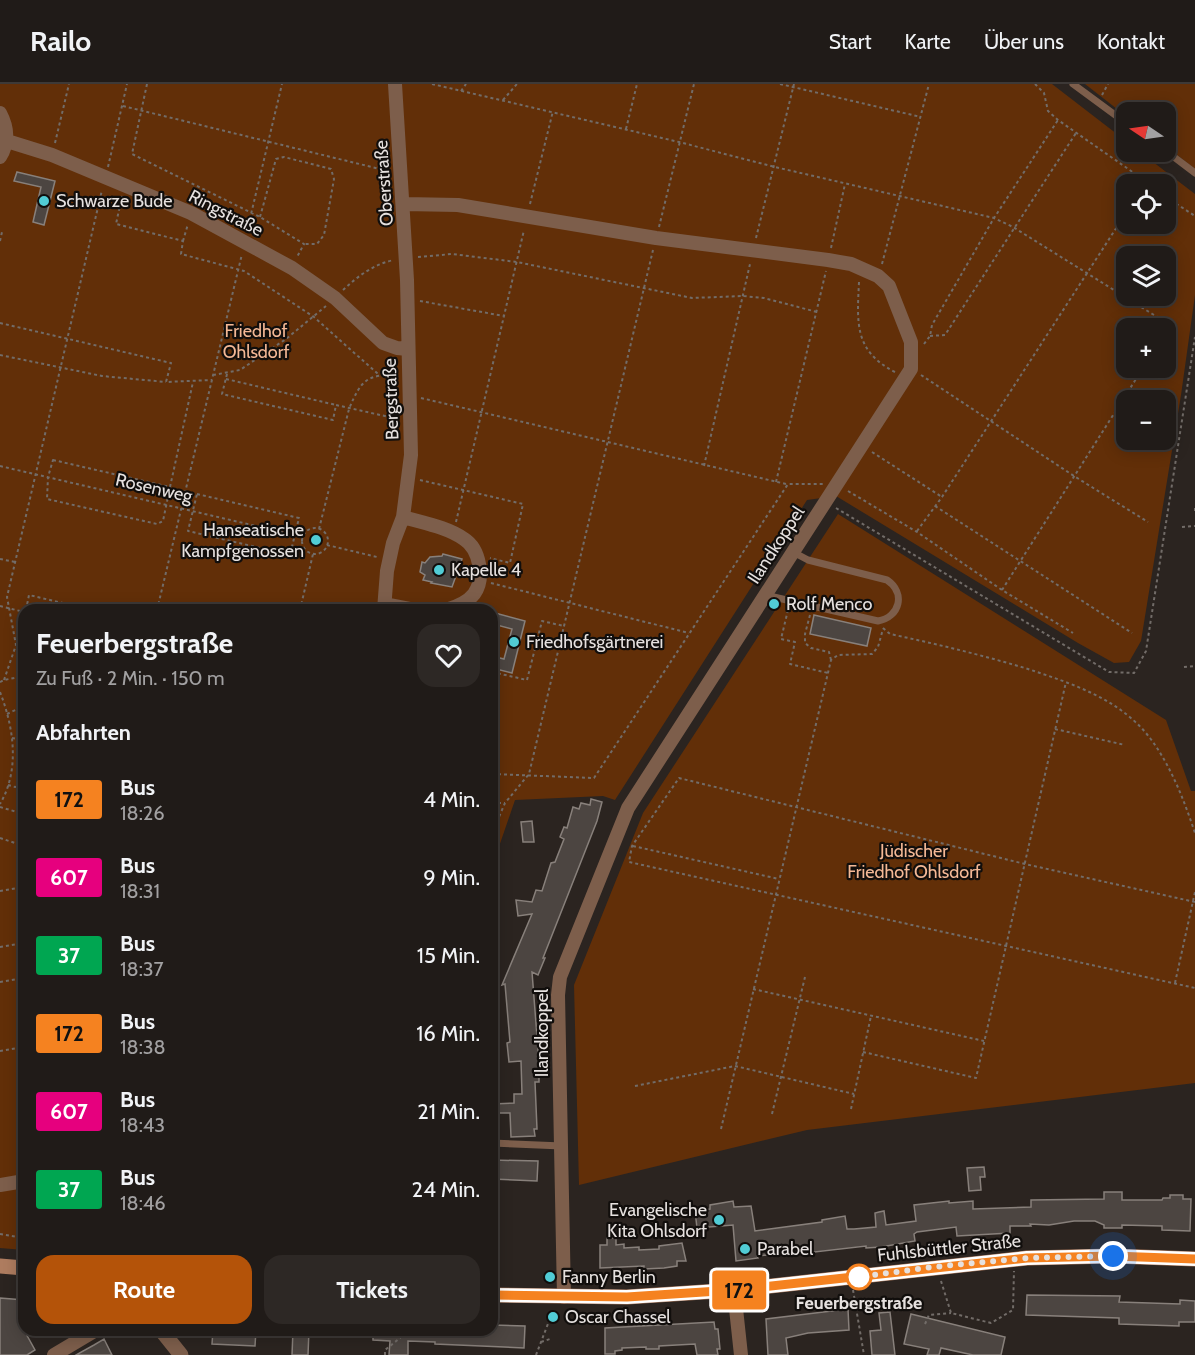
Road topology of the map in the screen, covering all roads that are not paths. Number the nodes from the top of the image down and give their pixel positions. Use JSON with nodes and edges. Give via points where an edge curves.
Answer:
{"nodes":[{"id":1,"x":395,"y":84,"type":"edge"},
{"id":2,"x":1073,"y":84,"type":"edge"},
{"id":3,"x":0,"y":113,"type":"edge"},
{"id":4,"x":1116,"y":116,"type":"edge"},
{"id":5,"x":7,"y":141,"type":"junction"},
{"id":6,"x":0,"y":157,"type":"edge"},
{"id":7,"x":1176,"y":159,"type":"edge"},
{"id":8,"x":1195,"y":173,"type":"edge"},
{"id":9,"x":404,"y":204,"type":"junction"},
{"id":10,"x":407,"y":280,"type":"joint"},
{"id":11,"x":408,"y":349,"type":"junction"},
{"id":12,"x":403,"y":517,"type":"junction"},
{"id":13,"x":792,"y":551,"type":"junction"},
{"id":14,"x":765,"y":595,"type":"junction"},
{"id":15,"x":384,"y":604,"type":"edge"},
{"id":16,"x":462,"y":604,"type":"edge"},
{"id":17,"x":498,"y":1143,"type":"edge"},
{"id":18,"x":562,"y":1146,"type":"junction"},
{"id":19,"x":18,"y":1182,"type":"edge"},
{"id":20,"x":0,"y":1185,"type":"edge"},
{"id":21,"x":1195,"y":1259,"type":"edge"},
{"id":22,"x":0,"y":1266,"type":"edge"},
{"id":23,"x":18,"y":1268,"type":"edge"},
{"id":24,"x":734,"y":1290,"type":"junction"},
{"id":25,"x":498,"y":1295,"type":"edge"},
{"id":26,"x":564,"y":1297,"type":"junction"},
{"id":27,"x":86,"y":1336,"type":"edge"},
{"id":28,"x":166,"y":1336,"type":"edge"},
{"id":29,"x":54,"y":1355,"type":"edge"},
{"id":30,"x":181,"y":1355,"type":"edge"},
{"id":31,"x":741,"y":1355,"type":"edge"}],
"edges":[{"from":1,"to":9,"type":"street","name":"Oberstraße"},
{"from":2,"to":4,"type":"lane"},
{"from":3,"to":5,"type":"street"},
{"from":5,"to":6,"type":"street"},
{"from":5,"to":11,"type":"street","name":"Ringstraße","via":[[52,155],[191,213],[292,268],[335,298],[383,344]]},
{"from":7,"to":8,"type":"lane"},
{"from":9,"to":10,"type":"street","name":"Oberstraße"},
{"from":9,"to":13,"type":"street","name":"Ilandkoppel","via":[[458,205],[656,238],[828,260],[878,276],[889,286],[911,342],[909,369]]},
{"from":10,"to":11,"type":"street","name":"Bergstraße"},
{"from":11,"to":12,"type":"street","name":"Bergstraße","via":[[411,455]]},
{"from":12,"to":15,"type":"street","name":"Bergstraße","via":[[389,560]]},
{"from":12,"to":16,"type":"street","via":[[443,528],[474,548],[479,580],[474,593]]},
{"from":13,"to":14,"type":"street","name":"Ilandkoppel"},
{"from":13,"to":14,"type":"lane","via":[[808,560],[891,582],[899,596],[898,607],[881,625]]},
{"from":14,"to":18,"type":"street","name":"Ilandkoppel","via":[[628,808],[560,977]]},
{"from":17,"to":18,"type":"lane"},
{"from":18,"to":26,"type":"street","name":"Ilandkoppel"},
{"from":19,"to":20,"type":"street"},
{"from":21,"to":24,"type":"main road","name":"Fuhlsbüttler Straße","via":[[1113,1256],[1013,1260]]},
{"from":22,"to":23,"type":"main road"},
{"from":24,"to":26,"type":"main road","name":"Fuhlsbüttler Straße"},
{"from":24,"to":31,"type":"street"},
{"from":25,"to":26,"type":"main road","name":"Fuhlsbüttler Straße"},
{"from":27,"to":29,"type":"street"},
{"from":28,"to":30,"type":"street"}]}
